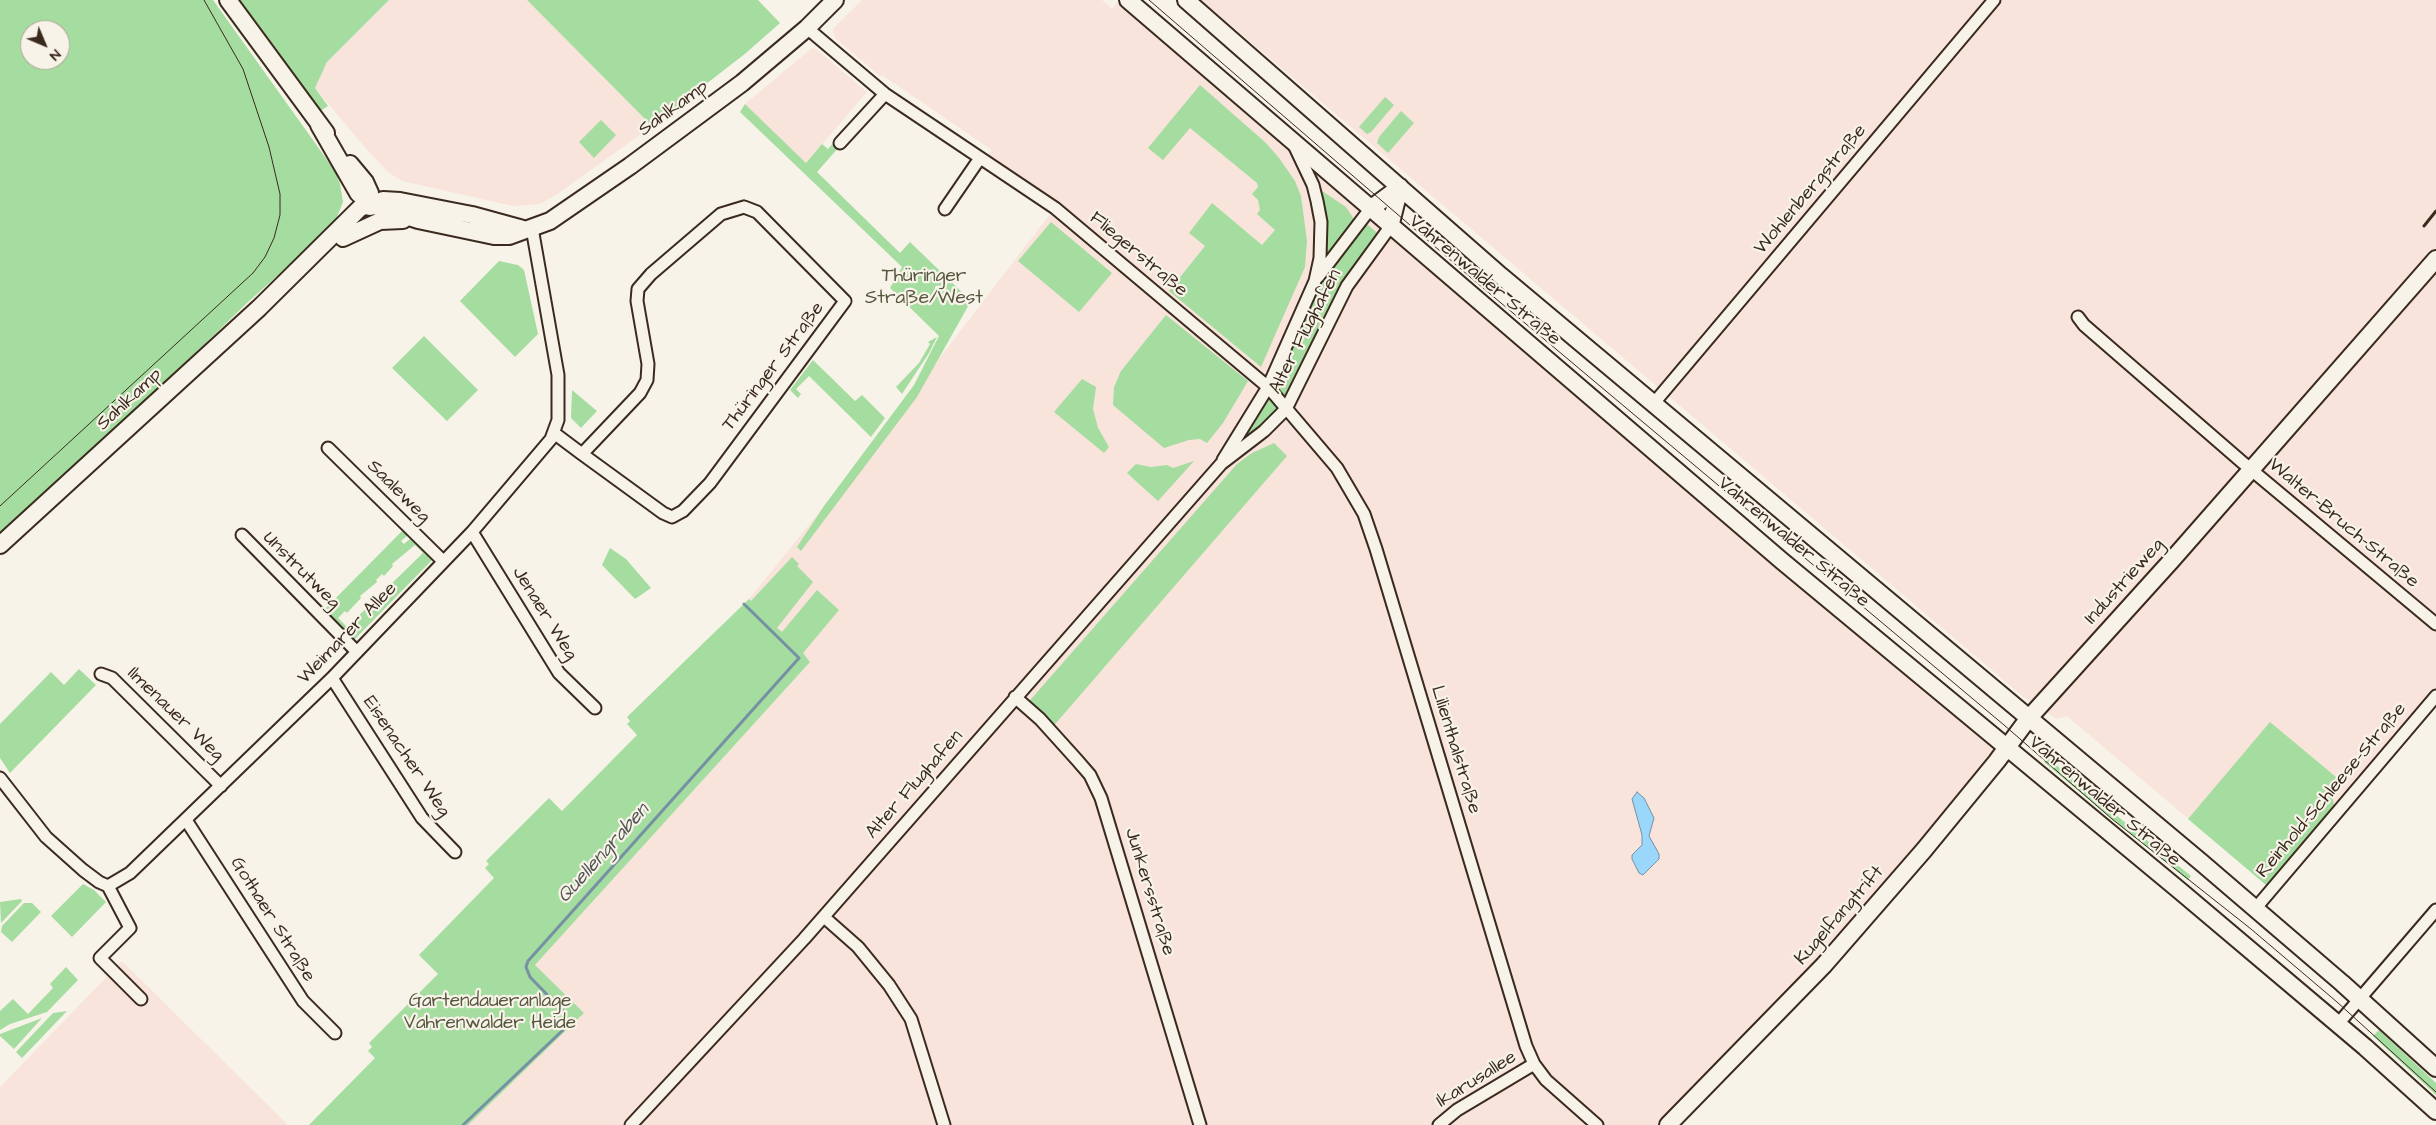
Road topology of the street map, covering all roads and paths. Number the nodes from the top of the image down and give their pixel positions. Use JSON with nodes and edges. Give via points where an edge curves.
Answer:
{"nodes":[{"id":1,"x":228,"y":0,"type":"edge"},
{"id":2,"x":835,"y":0,"type":"edge"},
{"id":3,"x":1128,"y":0,"type":"edge"},
{"id":4,"x":1186,"y":0,"type":"edge"},
{"id":5,"x":1994,"y":0,"type":"edge"},
{"id":6,"x":807,"y":28,"type":"junction"},
{"id":7,"x":885,"y":94,"type":"junction"},
{"id":8,"x":319,"y":125,"type":"junction"},
{"id":9,"x":840,"y":143,"type":"dead end"},
{"id":10,"x":1293,"y":144,"type":"junction"},
{"id":11,"x":980,"y":158,"type":"junction"},
{"id":12,"x":344,"y":168,"type":"junction"},
{"id":13,"x":365,"y":182,"type":"junction"},
{"id":14,"x":1400,"y":187,"type":"junction"},
{"id":15,"x":400,"y":201,"type":"junction"},
{"id":16,"x":371,"y":204,"type":"junction"},
{"id":17,"x":945,"y":209,"type":"dead end"},
{"id":18,"x":1370,"y":209,"type":"junction"},
{"id":19,"x":418,"y":220,"type":"junction"},
{"id":20,"x":1390,"y":227,"type":"junction"},
{"id":21,"x":528,"y":229,"type":"junction"},
{"id":22,"x":342,"y":231,"type":"junction"},
{"id":23,"x":2436,"y":259,"type":"edge"},
{"id":24,"x":1315,"y":281,"type":"junction"},
{"id":25,"x":2078,"y":317,"type":"dead end"},
{"id":26,"x":1268,"y":387,"type":"junction"},
{"id":27,"x":1654,"y":403,"type":"junction"},
{"id":28,"x":1286,"y":408,"type":"junction"},
{"id":29,"x":554,"y":433,"type":"junction"},
{"id":30,"x":328,"y":448,"type":"dead end"},
{"id":31,"x":582,"y":454,"type":"junction"},
{"id":32,"x":1221,"y":464,"type":"junction"},
{"id":33,"x":2251,"y":469,"type":"junction"},
{"id":34,"x":472,"y":532,"type":"junction"},
{"id":35,"x":242,"y":535,"type":"dead end"},
{"id":36,"x":0,"y":545,"type":"edge"},
{"id":37,"x":443,"y":561,"type":"junction"},
{"id":38,"x":2436,"y":624,"type":"edge"},
{"id":39,"x":357,"y":652,"type":"junction"},
{"id":40,"x":101,"y":674,"type":"dead end"},
{"id":41,"x":332,"y":678,"type":"junction"},
{"id":42,"x":2436,"y":696,"type":"edge"},
{"id":43,"x":1015,"y":697,"type":"junction"},
{"id":44,"x":595,"y":708,"type":"dead end"},
{"id":45,"x":2028,"y":719,"type":"junction"},
{"id":46,"x":2007,"y":748,"type":"junction"},
{"id":47,"x":0,"y":778,"type":"edge"},
{"id":48,"x":221,"y":786,"type":"junction"},
{"id":49,"x":186,"y":820,"type":"junction"},
{"id":50,"x":455,"y":852,"type":"dead end"},
{"id":51,"x":108,"y":886,"type":"junction"},
{"id":52,"x":2255,"y":909,"type":"junction"},
{"id":53,"x":2436,"y":910,"type":"edge"},
{"id":54,"x":824,"y":917,"type":"junction"},
{"id":55,"x":141,"y":999,"type":"dead end"},
{"id":56,"x":2360,"y":1000,"type":"junction"},
{"id":57,"x":2338,"y":1024,"type":"junction"},
{"id":58,"x":335,"y":1033,"type":"dead end"},
{"id":59,"x":1534,"y":1064,"type":"junction"},
{"id":60,"x":2436,"y":1068,"type":"edge"},
{"id":61,"x":2436,"y":1111,"type":"edge"},
{"id":62,"x":631,"y":1125,"type":"edge"},
{"id":63,"x":944,"y":1125,"type":"edge"},
{"id":64,"x":1200,"y":1125,"type":"edge"},
{"id":65,"x":1439,"y":1125,"type":"edge"},
{"id":66,"x":1597,"y":1125,"type":"edge"},
{"id":67,"x":1668,"y":1125,"type":"edge"}],
"edges":[{"from":1,"to":8,"type":"main road"},
{"from":2,"to":6,"type":"main road","name":"Sahlkamp"},
{"from":3,"to":10,"type":"main road","name":"Vahrenwalder Straße"},
{"from":4,"to":14,"type":"main road","name":"Vahrenwalder Straße"},
{"from":5,"to":27,"type":"street","name":"Wohlenbergstraße"},
{"from":6,"to":7,"type":"street","name":"Fliegerstraße"},
{"from":6,"to":21,"type":"main road","name":"Sahlkamp","via":[[725,96],[630,166],[570,209]]},
{"from":7,"to":9,"type":"street"},
{"from":7,"to":11,"type":"street","name":"Fliegerstraße"},
{"from":8,"to":12,"type":"main road"},
{"from":8,"to":13,"type":"main road"},
{"from":10,"to":18,"type":"main road","name":"Vahrenwalder Straße"},
{"from":10,"to":24,"type":"street","name":"Alter Flughafen","via":[[1318,201],[1322,239]]},
{"from":11,"to":17,"type":"street"},
{"from":11,"to":26,"type":"street","name":"Fliegerstraße","via":[[1055,208]]},
{"from":12,"to":16,"type":"main road","via":[[358,193]]},
{"from":12,"to":22,"type":"main road","via":[[349,202]]},
{"from":13,"to":15,"type":"main road"},
{"from":13,"to":16,"type":"main road"},
{"from":14,"to":18,"type":"main road"},
{"from":14,"to":20,"type":"main road"},
{"from":14,"to":27,"type":"main road","name":"Vahrenwalder Straße"},
{"from":15,"to":16,"type":"main road","via":[[383,200]]},
{"from":15,"to":21,"type":"main road"},
{"from":16,"to":19,"type":"main road","name":"Sahlkamp"},
{"from":16,"to":22,"type":"main road","name":"Sahlkamp","via":[[364,219]]},
{"from":18,"to":20,"type":"main road","name":"Vahrenwalder Straße"},
{"from":18,"to":24,"type":"street","name":"Alter Flughafen"},
{"from":19,"to":21,"type":"main road","name":"Sahlkamp","via":[[494,236],[509,236]]},
{"from":19,"to":22,"type":"main road","name":"Sahlkamp","via":[[380,221]]},
{"from":20,"to":28,"type":"street","name":"Alter Flughafen","via":[[1347,286]]},
{"from":20,"to":46,"type":"main road","name":"Vahrenwalder Straße"},
{"from":21,"to":29,"type":"street","name":"Weimarer Allee","via":[[558,375],[558,420]]},
{"from":22,"to":36,"type":"main road","name":"Sahlkamp"},
{"from":23,"to":33,"type":"main road","name":"Industrieweg"},
{"from":24,"to":26,"type":"street","name":"Alter Flughafen"},
{"from":25,"to":33,"type":"street"},
{"from":26,"to":28,"type":"street","name":"Lilienthalstraße"},
{"from":26,"to":32,"type":"street","name":"Alter Flughafen"},
{"from":27,"to":45,"type":"main road","name":"Vahrenwalder Straße"},
{"from":28,"to":32,"type":"street","name":"Alter Flughafen","via":[[1257,437]]},
{"from":28,"to":59,"type":"street","name":"Lilienthalstraße","via":[[1337,468],[1364,514]]},
{"from":29,"to":31,"type":"street","name":"Thüringer Straße"},
{"from":29,"to":34,"type":"street","name":"Weimarer Allee","via":[[535,460]]},
{"from":30,"to":37,"type":"street","name":"Saaleweg"},
{"from":31,"to":31,"type":"street","name":"Thüringer Straße","via":[[672,517],[710,483],[845,301],[757,212],[744,207],[721,214],[638,288],[637,301],[648,364],[647,380],[640,393]]},
{"from":32,"to":43,"type":"street","name":"Alter Flughafen"},
{"from":33,"to":38,"type":"street","name":"Walter-Bruch-Straße"},
{"from":33,"to":45,"type":"main road","name":"Industrieweg"},
{"from":34,"to":37,"type":"street","name":"Weimarer Allee"},
{"from":34,"to":44,"type":"street","name":"Jenaer Weg","via":[[559,673]]},
{"from":35,"to":39,"type":"street","name":"Unstrutweg"},
{"from":37,"to":39,"type":"street","name":"Weimarer Allee"},
{"from":39,"to":41,"type":"street","name":"Weimarer Allee"},
{"from":40,"to":48,"type":"street","name":"Ilmenauer Weg","via":[[112,678]]},
{"from":41,"to":48,"type":"street","name":"Weimarer Allee"},
{"from":41,"to":50,"type":"street","name":"Eisenacher Weg","via":[[422,818]]},
{"from":42,"to":52,"type":"street","name":"Reinhold-Schleese-Straße"},
{"from":43,"to":54,"type":"street","name":"Alter Flughafen"},
{"from":43,"to":64,"type":"street","name":"Junkersstraße","via":[[1040,719],[1090,775],[1101,798]]},
{"from":45,"to":46,"type":"main road","name":"Kugelfangtrift"},
{"from":45,"to":52,"type":"main road","name":"Vahrenwalder Straße"},
{"from":46,"to":57,"type":"main road","name":"Vahrenwalder Straße"},
{"from":46,"to":67,"type":"main road","name":"Kugelfangtrift","via":[[1824,965]]},
{"from":47,"to":51,"type":"street","via":[[46,837],[98,882]]},
{"from":48,"to":49,"type":"street","name":"Weimarer Allee"},
{"from":49,"to":51,"type":"street","name":"Weimarer Allee","via":[[130,873]]},
{"from":49,"to":58,"type":"street","name":"Gothaer Straße","via":[[303,1001]]},
{"from":51,"to":55,"type":"street","via":[[130,928],[100,958]]},
{"from":52,"to":56,"type":"main road","name":"Vahrenwalder Straße"},
{"from":53,"to":56,"type":"street"},
{"from":54,"to":62,"type":"street","name":"Alter Flughafen"},
{"from":54,"to":63,"type":"street","via":[[858,947],[890,984],[911,1019]]},
{"from":56,"to":57,"type":"street"},
{"from":56,"to":60,"type":"main road","name":"Vahrenwalder Straße"},
{"from":57,"to":61,"type":"main road","name":"Vahrenwalder Straße"},
{"from":59,"to":65,"type":"street","name":"Ikarusallee","via":[[1457,1110]]},
{"from":59,"to":66,"type":"street","name":"Lilienthalstraße","via":[[1546,1080]]}]}
